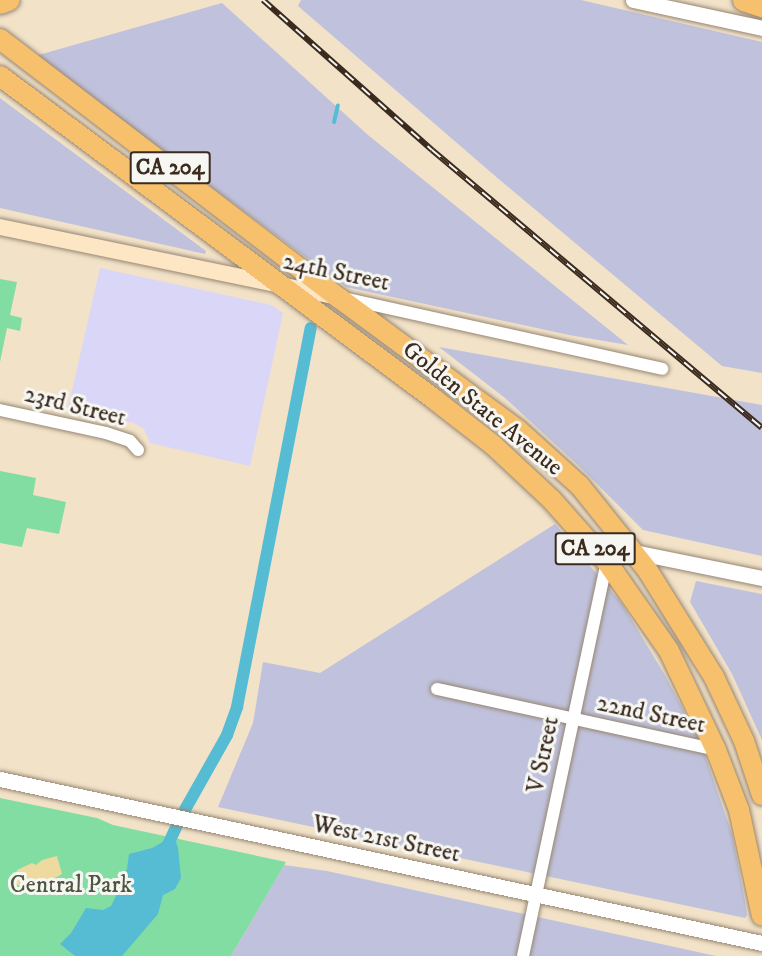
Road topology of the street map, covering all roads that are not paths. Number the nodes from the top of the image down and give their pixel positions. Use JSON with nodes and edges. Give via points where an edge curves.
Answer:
{"nodes":[{"id":1,"x":8,"y":0,"type":"edge"},
{"id":2,"x":633,"y":0,"type":"edge"},
{"id":3,"x":743,"y":0,"type":"edge"},
{"id":4,"x":0,"y":3,"type":"edge"},
{"id":5,"x":762,"y":6,"type":"edge"},
{"id":6,"x":762,"y":28,"type":"edge"},
{"id":7,"x":0,"y":39,"type":"edge"},
{"id":8,"x":0,"y":76,"type":"edge"},
{"id":9,"x":0,"y":227,"type":"edge"},
{"id":10,"x":283,"y":286,"type":"junction"},
{"id":11,"x":339,"y":298,"type":"junction"},
{"id":12,"x":662,"y":369,"type":"dead end"},
{"id":13,"x":0,"y":410,"type":"edge"},
{"id":14,"x":138,"y":450,"type":"dead end"},
{"id":15,"x":590,"y":543,"type":"junction"},
{"id":16,"x":636,"y":554,"type":"junction"},
{"id":17,"x":607,"y":562,"type":"junction"},
{"id":18,"x":762,"y":578,"type":"edge"},
{"id":19,"x":436,"y":690,"type":"dead end"},
{"id":20,"x":573,"y":720,"type":"junction"},
{"id":21,"x":744,"y":741,"type":"junction"},
{"id":22,"x":716,"y":750,"type":"junction"},
{"id":23,"x":762,"y":762,"type":"edge"},
{"id":24,"x":0,"y":779,"type":"edge"},
{"id":25,"x":762,"y":795,"type":"edge"},
{"id":26,"x":536,"y":895,"type":"junction"},
{"id":27,"x":762,"y":916,"type":"edge"},
{"id":28,"x":762,"y":943,"type":"edge"},
{"id":29,"x":523,"y":956,"type":"edge"}],
"edges":[{"from":1,"to":4,"type":"highway"},
{"from":2,"to":6,"type":"street"},
{"from":3,"to":5,"type":"highway"},
{"from":7,"to":11,"type":"highway","name":"Golden State Avenue","number":"CA 204"},
{"from":8,"to":10,"type":"highway","name":"Golden State Avenue","number":"CA 204"},
{"from":9,"to":10,"type":"main road","name":"24th Street"},
{"from":10,"to":11,"type":"main road","name":"24th Street"},
{"from":10,"to":15,"type":"highway","name":"Golden State Avenue","number":"CA 204","via":[[493,446],[551,499]]},
{"from":11,"to":12,"type":"street","name":"24th Street"},
{"from":11,"to":16,"type":"highway","name":"Golden State Avenue","number":"CA 204","via":[[517,429],[580,486]]},
{"from":13,"to":14,"type":"street","name":"23rd Street","via":[[106,433],[130,441]]},
{"from":15,"to":16,"type":"street"},
{"from":15,"to":17,"type":"highway","name":"Golden State Avenue","number":"CA 204"},
{"from":16,"to":18,"type":"street"},
{"from":16,"to":21,"type":"highway","name":"Golden State Avenue","number":"CA 204","via":[[714,677]]},
{"from":17,"to":20,"type":"street","name":"V Street"},
{"from":17,"to":22,"type":"highway","name":"Golden State Avenue","number":"CA 204","via":[[669,651]]},
{"from":19,"to":20,"type":"street","name":"22nd Street"},
{"from":20,"to":22,"type":"street","name":"22nd Street"},
{"from":20,"to":26,"type":"street","name":"V Street"},
{"from":21,"to":23,"type":"highway"},
{"from":21,"to":25,"type":"highway","name":"Golden State Avenue","number":"CA 204"},
{"from":22,"to":27,"type":"highway","name":"Golden State Avenue","number":"CA 204","via":[[739,810]]},
{"from":24,"to":26,"type":"street","name":"West 21st Street"},
{"from":26,"to":28,"type":"street","name":"West 21st Street"},
{"from":26,"to":29,"type":"street","name":"V Street"}]}
